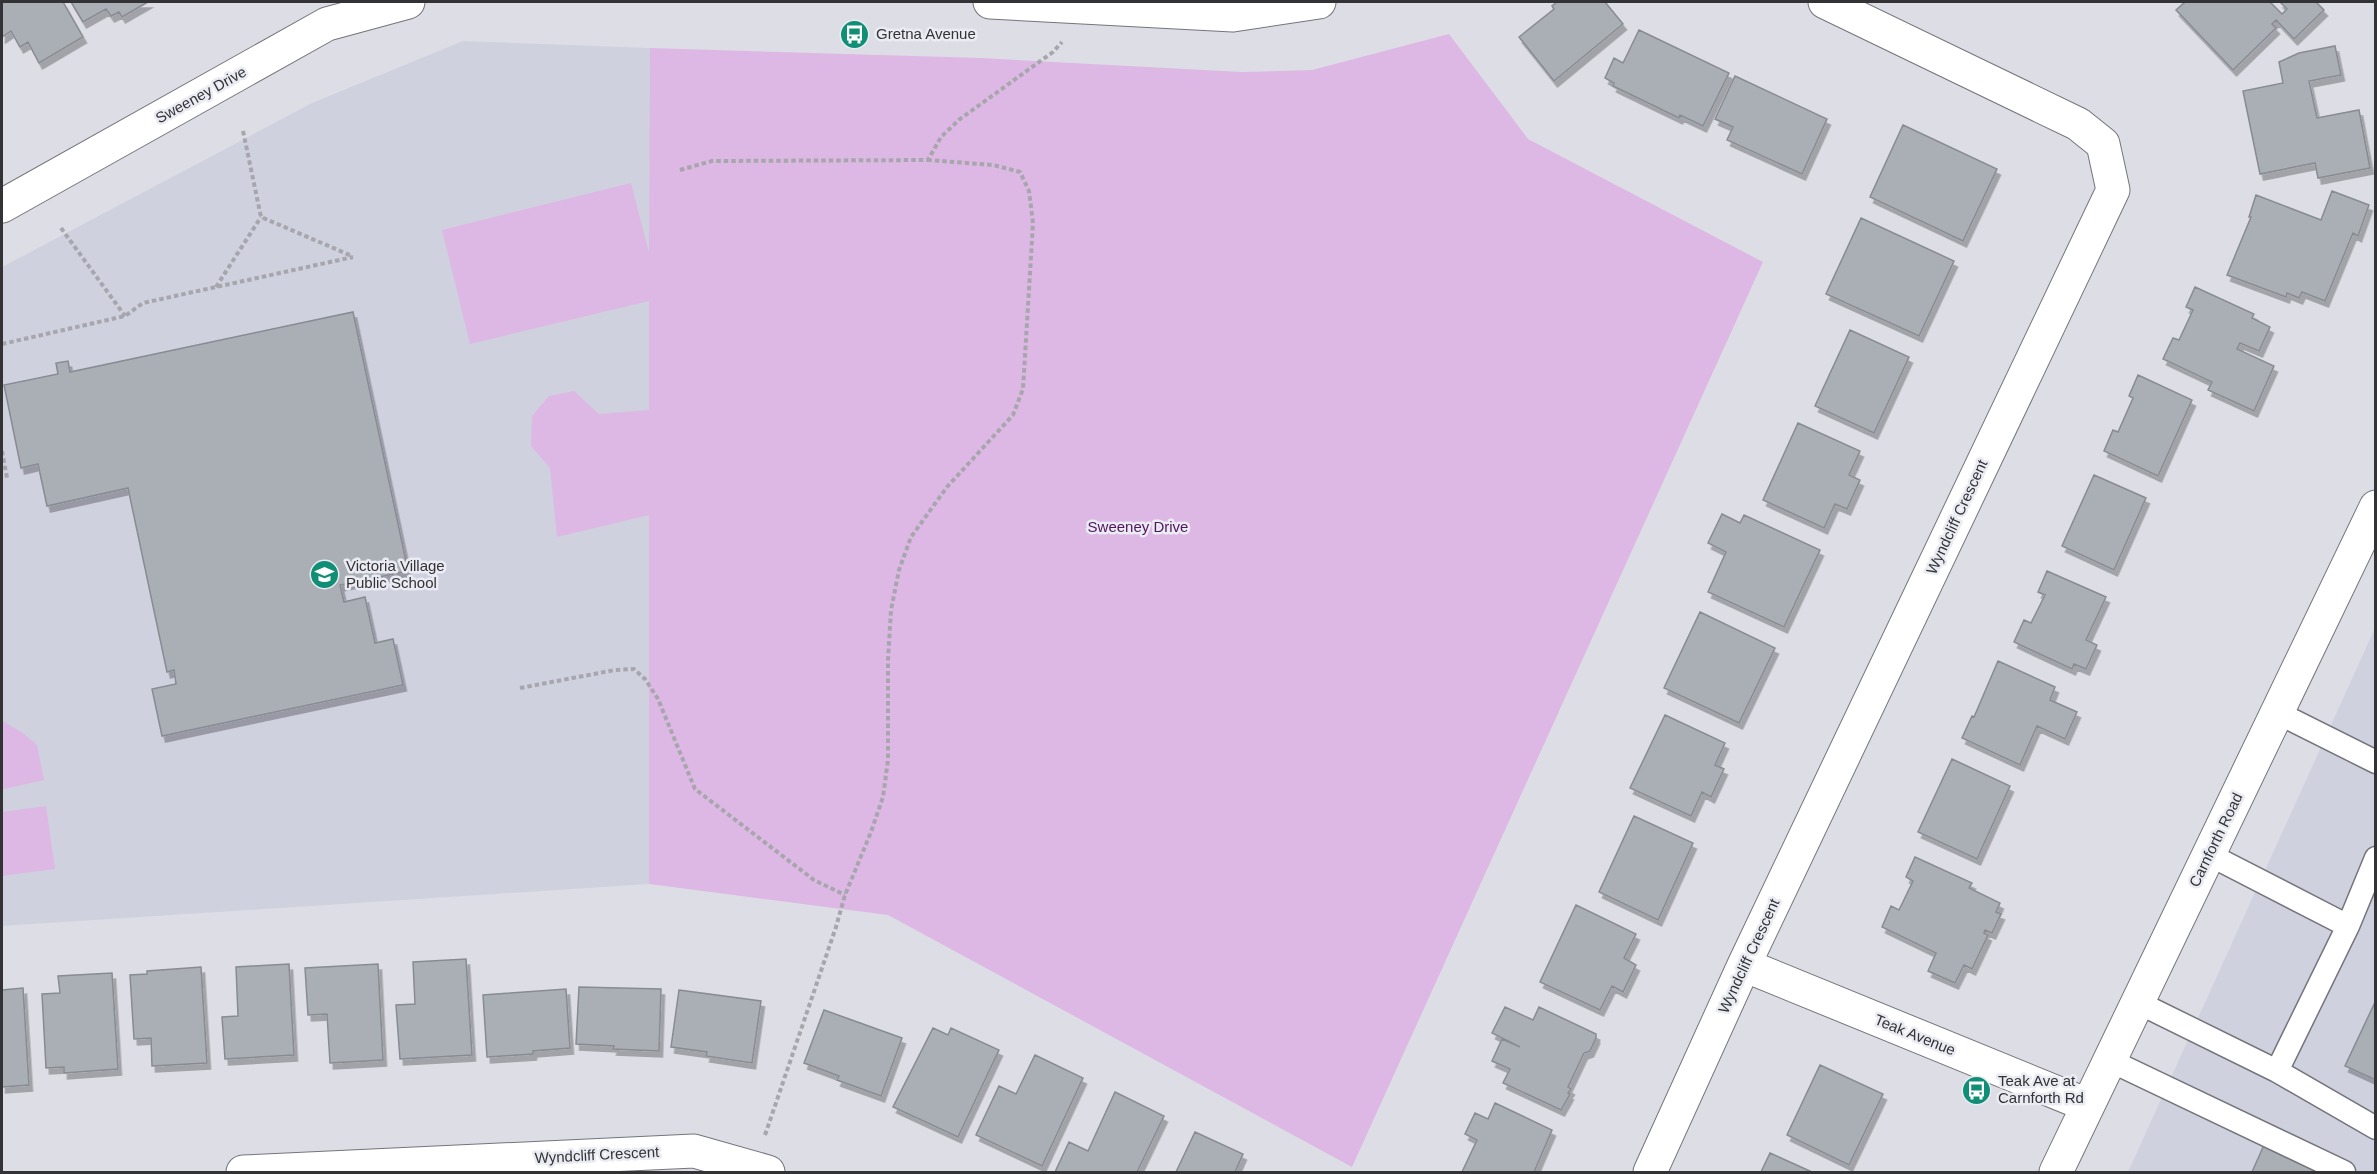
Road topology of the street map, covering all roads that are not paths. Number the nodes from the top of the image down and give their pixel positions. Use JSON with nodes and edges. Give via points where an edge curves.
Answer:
{"nodes":[{"id":1,"x":408,"y":2,"type":"edge"},
{"id":2,"x":990,"y":2,"type":"edge"},
{"id":3,"x":1318,"y":2,"type":"edge"},
{"id":4,"x":1825,"y":2,"type":"edge"},
{"id":5,"x":2,"y":206,"type":"edge"},
{"id":6,"x":2376,"y":507,"type":"edge"},
{"id":7,"x":2278,"y":713,"type":"junction"},
{"id":8,"x":2376,"y":762,"type":"edge"},
{"id":9,"x":2208,"y":854,"type":"junction"},
{"id":10,"x":2376,"y":858,"type":"edge"},
{"id":11,"x":2348,"y":926,"type":"junction"},
{"id":12,"x":1744,"y":965,"type":"junction"},
{"id":13,"x":2137,"y":1002,"type":"junction"},
{"id":14,"x":2109,"y":1060,"type":"junction"},
{"id":15,"x":2277,"y":1071,"type":"junction"},
{"id":16,"x":2087,"y":1105,"type":"junction"},
{"id":17,"x":2376,"y":1128,"type":"edge"},
{"id":18,"x":761,"y":1170,"type":"edge"},
{"id":19,"x":262,"y":1172,"type":"edge"},
{"id":20,"x":1650,"y":1173,"type":"edge"},
{"id":21,"x":2056,"y":1173,"type":"edge"},
{"id":22,"x":2344,"y":1173,"type":"edge"}],
"edges":[{"from":1,"to":5,"type":"street","name":"Sweeney Drive","via":[[327,24]]},
{"from":2,"to":3,"type":"street","via":[[1233,15]]},
{"from":4,"to":12,"type":"street","name":"Wyndcliff Crescent","via":[[2079,124],[2103,144],[2113,190]]},
{"from":6,"to":7,"type":"street","name":"Carnforth Road"},
{"from":7,"to":8,"type":"lane"},
{"from":7,"to":9,"type":"street","name":"Carnforth Road"},
{"from":9,"to":11,"type":"lane"},
{"from":9,"to":13,"type":"street","name":"Carnforth Road"},
{"from":10,"to":11,"type":"lane"},
{"from":11,"to":15,"type":"lane"},
{"from":12,"to":16,"type":"street","name":"Teak Avenue"},
{"from":12,"to":20,"type":"street","name":"Wyndcliff Crescent"},
{"from":13,"to":14,"type":"street","name":"Carnforth Road"},
{"from":13,"to":15,"type":"lane"},
{"from":14,"to":16,"type":"street","name":"Carnforth Road"},
{"from":14,"to":22,"type":"lane"},
{"from":15,"to":17,"type":"lane"},
{"from":16,"to":21,"type":"street","name":"Carnforth Road"},
{"from":18,"to":19,"type":"street","name":"Wyndcliff Crescent","via":[[694,1151]]}]}
